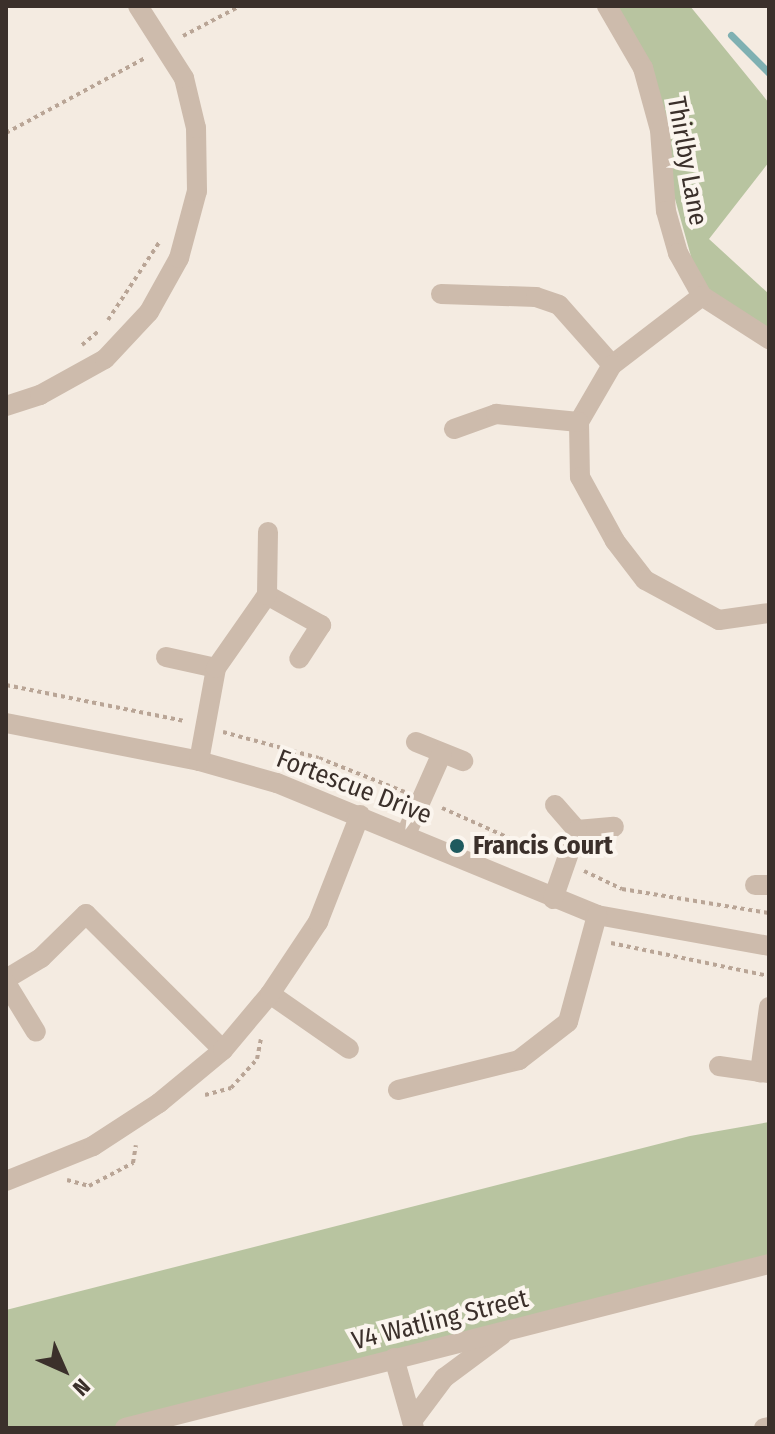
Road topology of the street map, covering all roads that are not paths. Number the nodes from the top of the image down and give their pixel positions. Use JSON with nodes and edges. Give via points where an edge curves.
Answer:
{"nodes":[{"id":1,"x":138,"y":6,"type":"edge"},
{"id":2,"x":607,"y":6,"type":"edge"},
{"id":3,"x":441,"y":294,"type":"dead end"},
{"id":4,"x":702,"y":296,"type":"junction"},
{"id":5,"x":769,"y":339,"type":"edge"},
{"id":6,"x":612,"y":365,"type":"junction"},
{"id":7,"x":6,"y":406,"type":"edge"},
{"id":8,"x":579,"y":422,"type":"junction"},
{"id":9,"x":454,"y":429,"type":"dead end"},
{"id":10,"x":268,"y":532,"type":"dead end"},
{"id":11,"x":267,"y":595,"type":"junction"},
{"id":12,"x":769,"y":613,"type":"edge"},
{"id":13,"x":166,"y":657,"type":"dead end"},
{"id":14,"x":299,"y":659,"type":"dead end"},
{"id":15,"x":216,"y":668,"type":"junction"},
{"id":16,"x":6,"y":723,"type":"edge"},
{"id":17,"x":416,"y":742,"type":"dead end"},
{"id":18,"x":442,"y":753,"type":"junction"},
{"id":19,"x":199,"y":761,"type":"junction"},
{"id":20,"x":463,"y":761,"type":"dead end"},
{"id":21,"x":555,"y":805,"type":"dead end"},
{"id":22,"x":360,"y":815,"type":"junction"},
{"id":23,"x":614,"y":827,"type":"dead end"},
{"id":24,"x":577,"y":830,"type":"junction"},
{"id":25,"x":407,"y":832,"type":"junction"},
{"id":26,"x":553,"y":899,"type":"junction"},
{"id":27,"x":597,"y":915,"type":"junction"},
{"id":28,"x":769,"y":946,"type":"edge"},
{"id":29,"x":6,"y":981,"type":"edge"},
{"id":30,"x":270,"y":994,"type":"junction"},
{"id":31,"x":769,"y":1007,"type":"edge"},
{"id":32,"x":36,"y":1032,"type":"dead end"},
{"id":33,"x":349,"y":1049,"type":"dead end"},
{"id":34,"x":223,"y":1050,"type":"junction"},
{"id":35,"x":719,"y":1066,"type":"dead end"},
{"id":36,"x":764,"y":1073,"type":"edge"},
{"id":37,"x":398,"y":1090,"type":"dead end"},
{"id":38,"x":6,"y":1181,"type":"edge"},
{"id":39,"x":769,"y":1264,"type":"edge"},
{"id":40,"x":509,"y":1330,"type":"junction"},
{"id":41,"x":394,"y":1358,"type":"junction"},
{"id":42,"x":413,"y":1425,"type":"edge"},
{"id":43,"x":125,"y":1428,"type":"edge"}],
"edges":[{"from":1,"to":7,"type":"street","via":[[184,78],[196,128],[197,191],[179,258],[149,312],[105,359],[40,395]]},
{"from":2,"to":4,"type":"street","name":"Thirlby Lane","via":[[643,68],[660,130],[666,211],[678,253]]},
{"from":3,"to":6,"type":"street","via":[[536,297],[559,305]]},
{"from":4,"to":5,"type":"street","name":"Thirlby Lane"},
{"from":4,"to":6,"type":"street"},
{"from":6,"to":8,"type":"street"},
{"from":8,"to":9,"type":"street","via":[[496,414]]},
{"from":8,"to":12,"type":"street","via":[[580,477],[615,541],[645,580],[719,620]]},
{"from":10,"to":11,"type":"street"},
{"from":11,"to":14,"type":"street","via":[[321,625]]},
{"from":11,"to":15,"type":"street"},
{"from":13,"to":15,"type":"street"},
{"from":15,"to":19,"type":"street"},
{"from":16,"to":19,"type":"street","name":"Fortescue Drive"},
{"from":17,"to":18,"type":"street"},
{"from":18,"to":20,"type":"street"},
{"from":18,"to":25,"type":"street"},
{"from":19,"to":22,"type":"street","name":"Fortescue Drive"},
{"from":21,"to":24,"type":"street"},
{"from":22,"to":25,"type":"street","name":"Fortescue Drive"},
{"from":22,"to":30,"type":"street","via":[[318,922]]},
{"from":23,"to":24,"type":"street"},
{"from":24,"to":26,"type":"street"},
{"from":25,"to":26,"type":"street","name":"Fortescue Drive"},
{"from":26,"to":27,"type":"street","name":"Fortescue Drive"},
{"from":27,"to":28,"type":"street","name":"Fortescue Drive"},
{"from":27,"to":37,"type":"street","via":[[568,1022],[519,1060]]},
{"from":29,"to":32,"type":"street"},
{"from":29,"to":34,"type":"street","via":[[41,958],[86,914]]},
{"from":30,"to":33,"type":"street"},
{"from":30,"to":34,"type":"street"},
{"from":31,"to":36,"type":"street"},
{"from":34,"to":38,"type":"street","via":[[159,1103],[93,1146]]},
{"from":35,"to":36,"type":"street"},
{"from":39,"to":40,"type":"street","name":"V4 Watling Street"},
{"from":40,"to":41,"type":"street","name":"V4 Watling Street"},
{"from":40,"to":42,"type":"street","via":[[444,1378]]},
{"from":41,"to":42,"type":"street"},
{"from":41,"to":43,"type":"street","name":"V4 Watling Street"}]}
